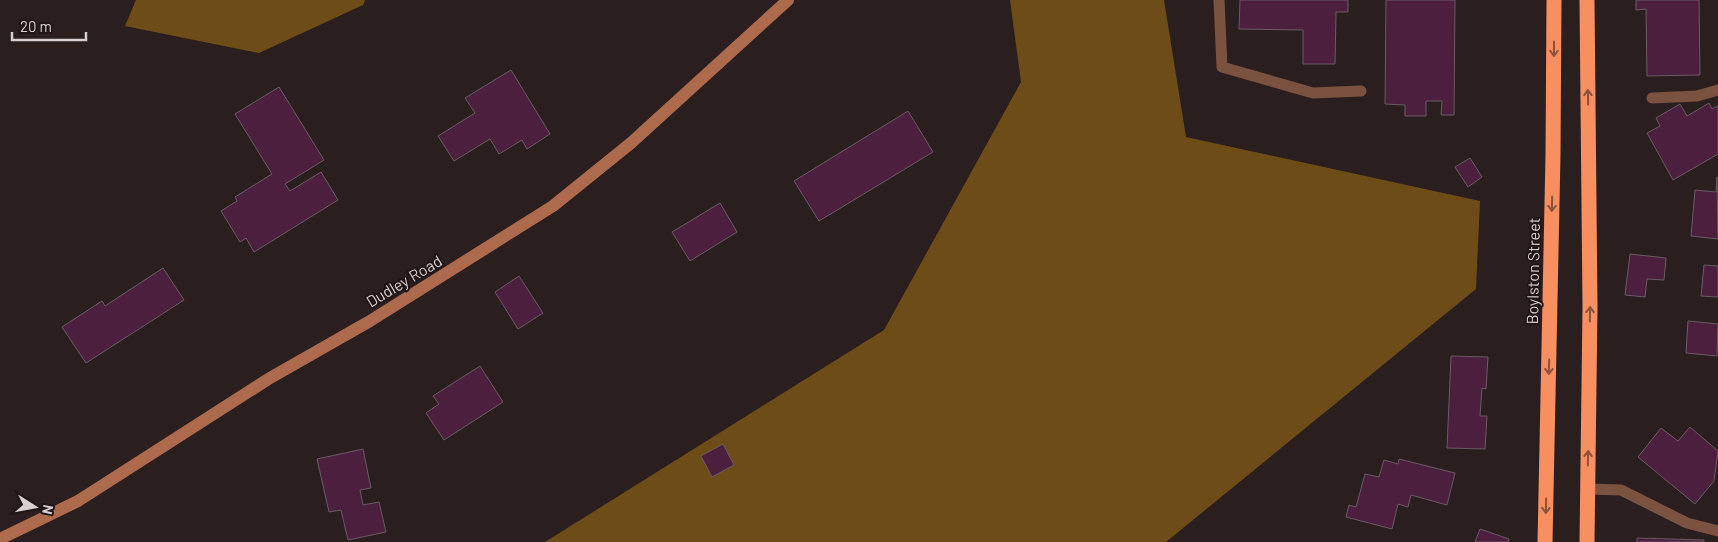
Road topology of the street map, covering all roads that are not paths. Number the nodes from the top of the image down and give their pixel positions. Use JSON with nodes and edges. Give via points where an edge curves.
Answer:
{"nodes":[{"id":1,"x":788,"y":0,"type":"edge"},
{"id":2,"x":1219,"y":0,"type":"edge"},
{"id":3,"x":1554,"y":0,"type":"edge"},
{"id":4,"x":1587,"y":0,"type":"edge"},
{"id":5,"x":1718,"y":90,"type":"edge"},
{"id":6,"x":1361,"y":91,"type":"dead end"},
{"id":7,"x":1652,"y":98,"type":"dead end"},
{"id":8,"x":1588,"y":489,"type":"junction"},
{"id":9,"x":1718,"y":531,"type":"edge"},
{"id":10,"x":0,"y":538,"type":"edge"},
{"id":11,"x":1545,"y":542,"type":"edge"},
{"id":12,"x":1587,"y":542,"type":"edge"}],
"edges":[{"from":1,"to":10,"type":"street","name":"Dudley Road","via":[[632,143],[553,206],[409,297],[270,378],[78,501]]},
{"from":2,"to":6,"type":"lane","via":[[1222,67],[1313,93]]},
{"from":3,"to":11,"type":"highway","name":"Boylston Street","one_way":true,"via":[[1554,155]]},
{"from":8,"to":4,"type":"highway","one_way":true},
{"from":5,"to":7,"type":"lane","via":[[1697,96]]},
{"from":8,"to":9,"type":"lane","via":[[1621,490],[1687,524]]},
{"from":8,"to":12,"type":"highway"}]}
